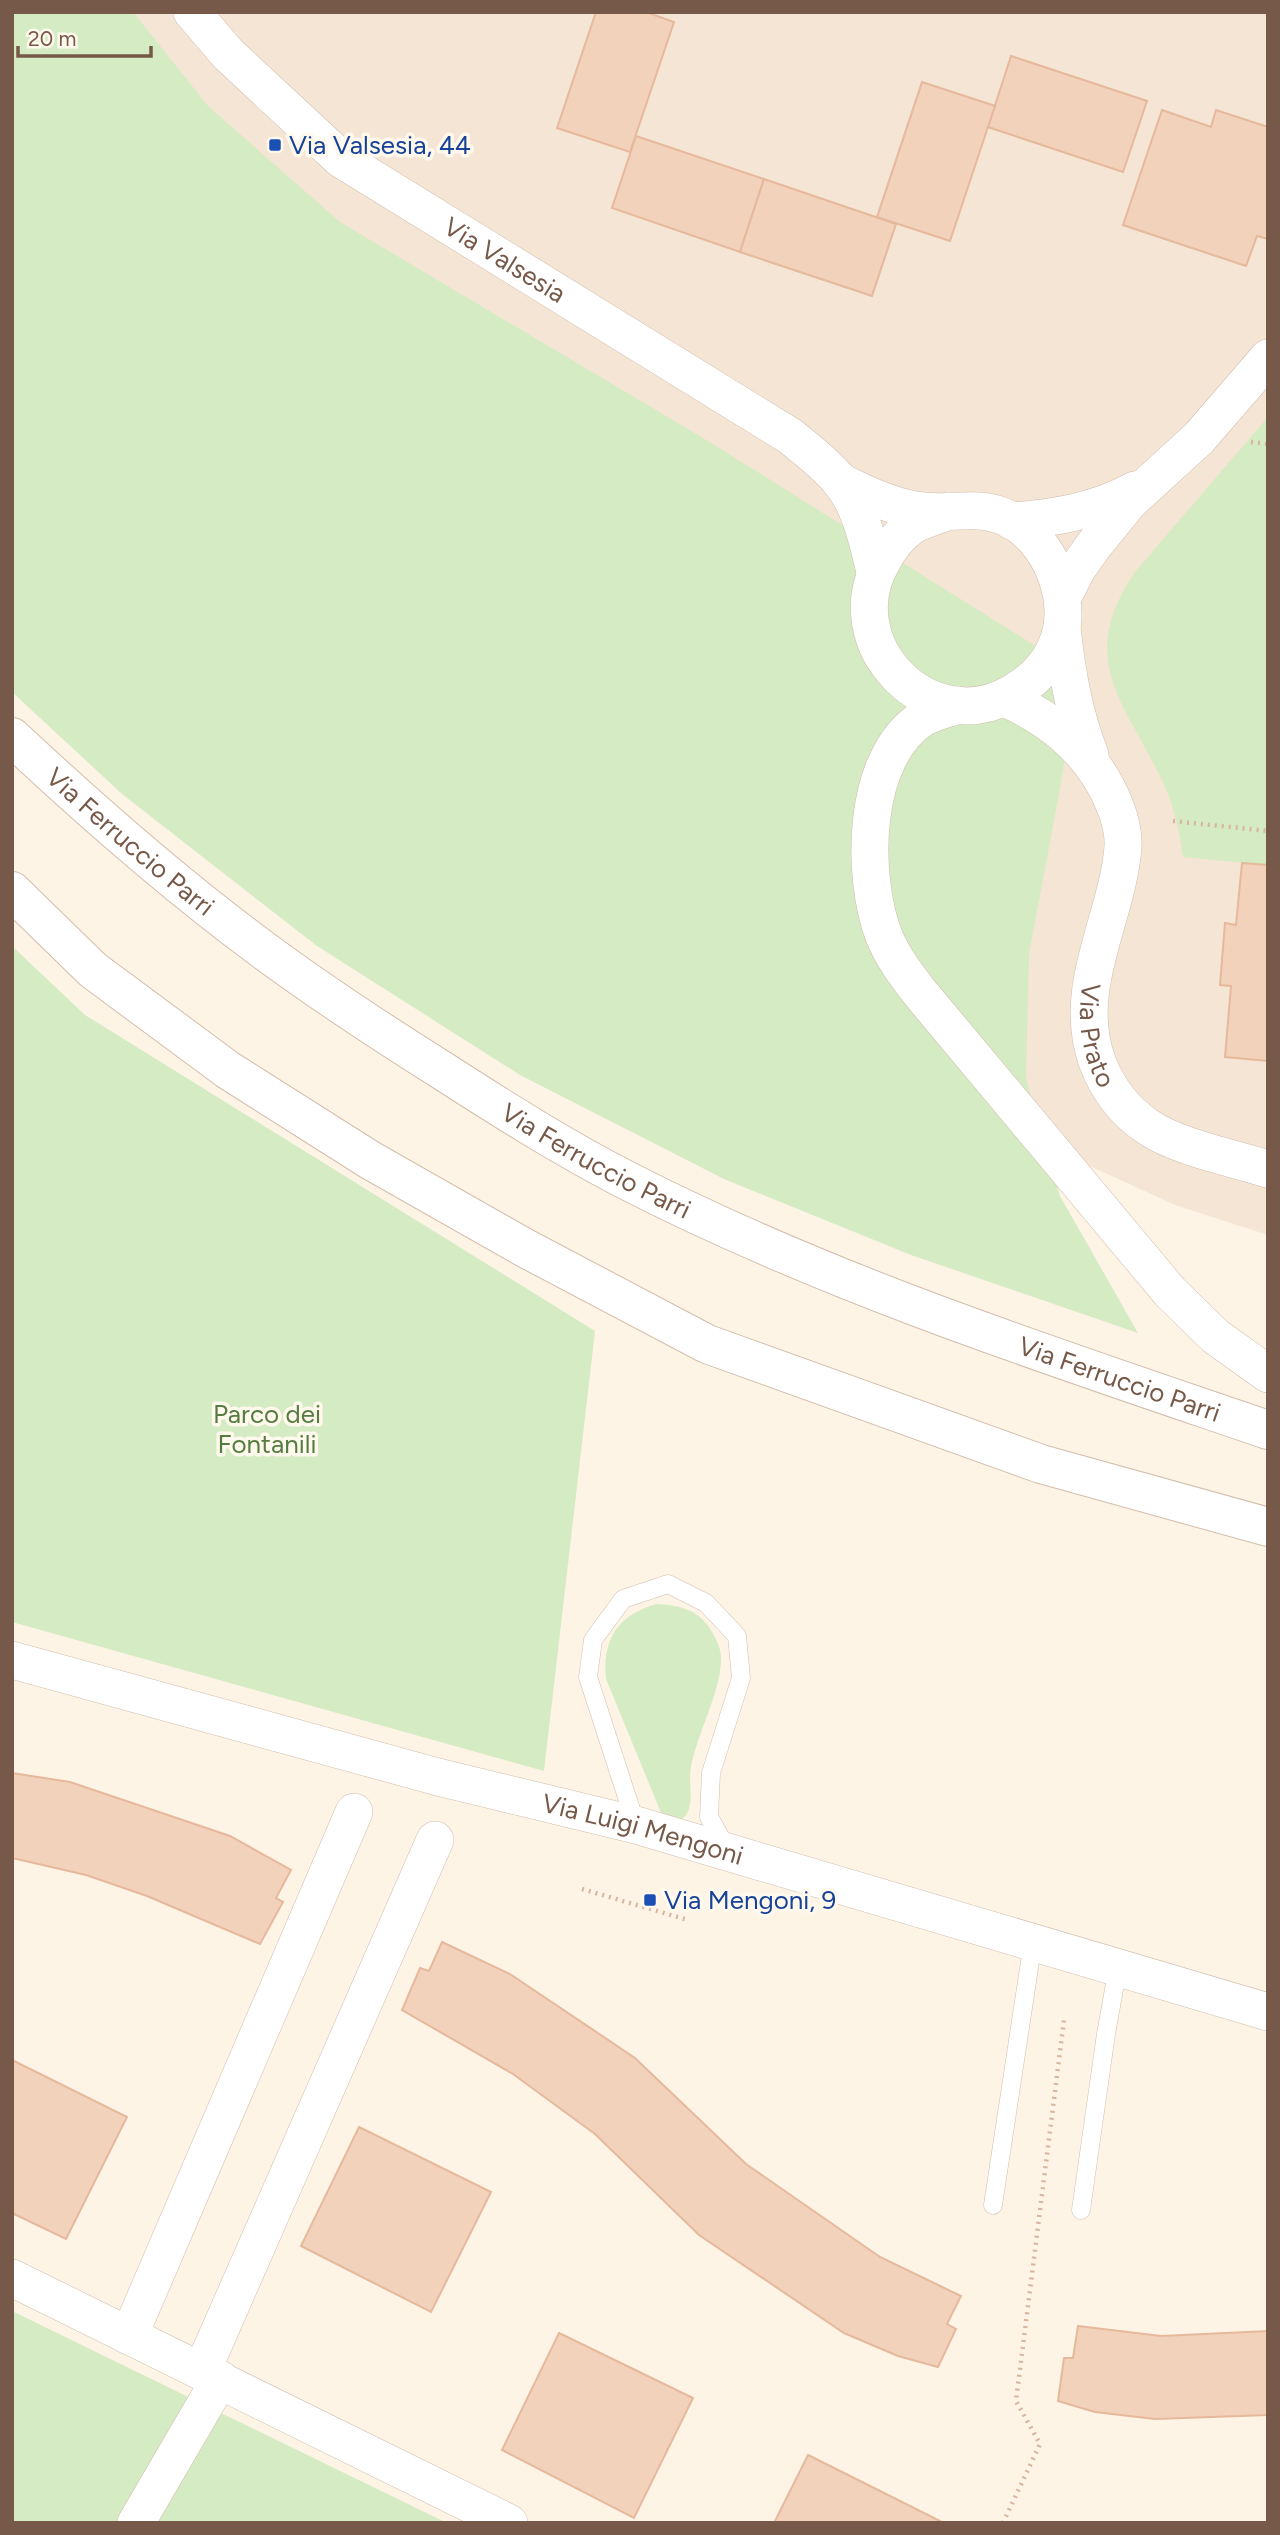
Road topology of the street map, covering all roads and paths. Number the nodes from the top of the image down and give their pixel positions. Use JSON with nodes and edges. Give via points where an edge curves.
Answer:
{"nodes":[{"id":1,"x":192,"y":12,"type":"edge"},
{"id":2,"x":1268,"y":358,"type":"edge"},
{"id":3,"x":1245,"y":442,"type":"dead end"},
{"id":4,"x":1268,"y":444,"type":"edge"},
{"id":5,"x":841,"y":482,"type":"junction"},
{"id":6,"x":1148,"y":483,"type":"junction"},
{"id":7,"x":949,"y":511,"type":"junction"},
{"id":8,"x":1012,"y":521,"type":"junction"},
{"id":9,"x":875,"y":572,"type":"junction"},
{"id":10,"x":1063,"y":612,"type":"junction"},
{"id":11,"x":1004,"y":698,"type":"junction"},
{"id":12,"x":958,"y":705,"type":"junction"},
{"id":13,"x":12,"y":737,"type":"edge"},
{"id":14,"x":1094,"y":766,"type":"junction"},
{"id":15,"x":1173,"y":821,"type":"dead end"},
{"id":16,"x":1268,"y":831,"type":"edge"},
{"id":17,"x":12,"y":891,"type":"edge"},
{"id":18,"x":1268,"y":1169,"type":"edge"},
{"id":19,"x":1268,"y":1374,"type":"edge"},
{"id":20,"x":1268,"y":1430,"type":"edge"},
{"id":21,"x":1268,"y":1527,"type":"edge"},
{"id":22,"x":12,"y":1660,"type":"edge"},
{"id":23,"x":355,"y":1812,"type":"dead end"},
{"id":24,"x":636,"y":1825,"type":"junction"},
{"id":25,"x":435,"y":1840,"type":"dead end"},
{"id":26,"x":730,"y":1855,"type":"junction"},
{"id":27,"x":582,"y":1889,"type":"dead end"},
{"id":28,"x":688,"y":1920,"type":"dead end"},
{"id":29,"x":1033,"y":1942,"type":"junction"},
{"id":30,"x":1118,"y":1967,"type":"junction"},
{"id":31,"x":1268,"y":2011,"type":"edge"},
{"id":32,"x":1064,"y":2020,"type":"dead end"},
{"id":33,"x":993,"y":2205,"type":"dead end"},
{"id":34,"x":1081,"y":2210,"type":"dead end"},
{"id":35,"x":12,"y":2278,"type":"edge"},
{"id":36,"x":129,"y":2336,"type":"junction"},
{"id":37,"x":211,"y":2375,"type":"junction"},
{"id":38,"x":136,"y":2523,"type":"edge"},
{"id":39,"x":509,"y":2523,"type":"edge"},
{"id":40,"x":1003,"y":2523,"type":"edge"}],
"edges":[{"from":1,"to":5,"type":"street","name":"Via Valsesia","via":[[228,54],[341,159],[790,436]]},
{"from":2,"to":6,"type":"street","name":"Via Valsesia","via":[[1199,438]]},
{"from":3,"to":4,"type":"path"},
{"from":5,"to":7,"type":"street","name":"Via Valsesia","via":[[886,503],[918,511]]},
{"from":5,"to":9,"type":"street","name":"Via Valsesia","via":[[863,528]]},
{"from":6,"to":8,"type":"street","name":"Via Valsesia","via":[[1122,497],[1058,517]]},
{"from":6,"to":10,"type":"street","name":"Via Valsesia","via":[[1077,569]]},
{"from":7,"to":8,"type":"street","name":"Via Valsesia","via":[[982,511]]},
{"from":7,"to":9,"type":"street","name":"Via Valsesia","via":[[917,523],[892,544]]},
{"from":8,"to":10,"type":"street","name":"Via Valsesia","via":[[1037,540],[1055,566]]},
{"from":9,"to":12,"type":"street","name":"Via Valsesia","via":[[869,605],[873,638],[888,667],[912,690]]},
{"from":10,"to":11,"type":"street","name":"Via Valsesia","via":[[1051,658],[1031,682]]},
{"from":10,"to":14,"type":"street","name":"Via Prato","via":[[1067,674]]},
{"from":11,"to":12,"type":"street","name":"Via Valsesia"},
{"from":11,"to":14,"type":"street","name":"Via Prato","via":[[1051,723]]},
{"from":12,"to":19,"type":"street","via":[[923,718],[909,731],[887,761],[875,795],[870,831],[872,883],[891,951],[1156,1277],[1215,1336]]},
{"from":13,"to":20,"type":"main road","name":"Via Ferruccio Parri","via":[[127,841],[261,949],[473,1091],[621,1178],[856,1283]]},
{"from":14,"to":18,"type":"street","name":"Via Prato","via":[[1119,815],[1124,845],[1089,1004],[1091,1044],[1103,1077],[1124,1108],[1150,1128]]},
{"from":15,"to":16,"type":"path"},
{"from":17,"to":21,"type":"main road","via":[[93,970],[228,1070],[453,1208],[706,1344],[1041,1464]]},
{"from":22,"to":24,"type":"street","name":"Via Luigi Mengoni","via":[[438,1777]]},
{"from":23,"to":36,"type":"street"},
{"from":24,"to":26,"type":"street","name":"Via Luigi Mengoni"},
{"from":24,"to":26,"type":"lane","via":[[588,1677],[589,1665],[593,1640],[623,1599],[668,1584],[706,1603],[737,1636],[741,1678],[711,1773],[709,1817]]},
{"from":25,"to":37,"type":"street"},
{"from":26,"to":29,"type":"street","name":"Via Luigi Mengoni"},
{"from":27,"to":28,"type":"path"},
{"from":29,"to":30,"type":"street","name":"Via Luigi Mengoni"},
{"from":29,"to":33,"type":"lane"},
{"from":30,"to":31,"type":"street","name":"Via Luigi Mengoni"},
{"from":30,"to":34,"type":"lane"},
{"from":32,"to":40,"type":"path","via":[[1016,2401],[1040,2444]]},
{"from":35,"to":36,"type":"street"},
{"from":36,"to":37,"type":"street"},
{"from":37,"to":38,"type":"street"},
{"from":37,"to":39,"type":"street"}]}
